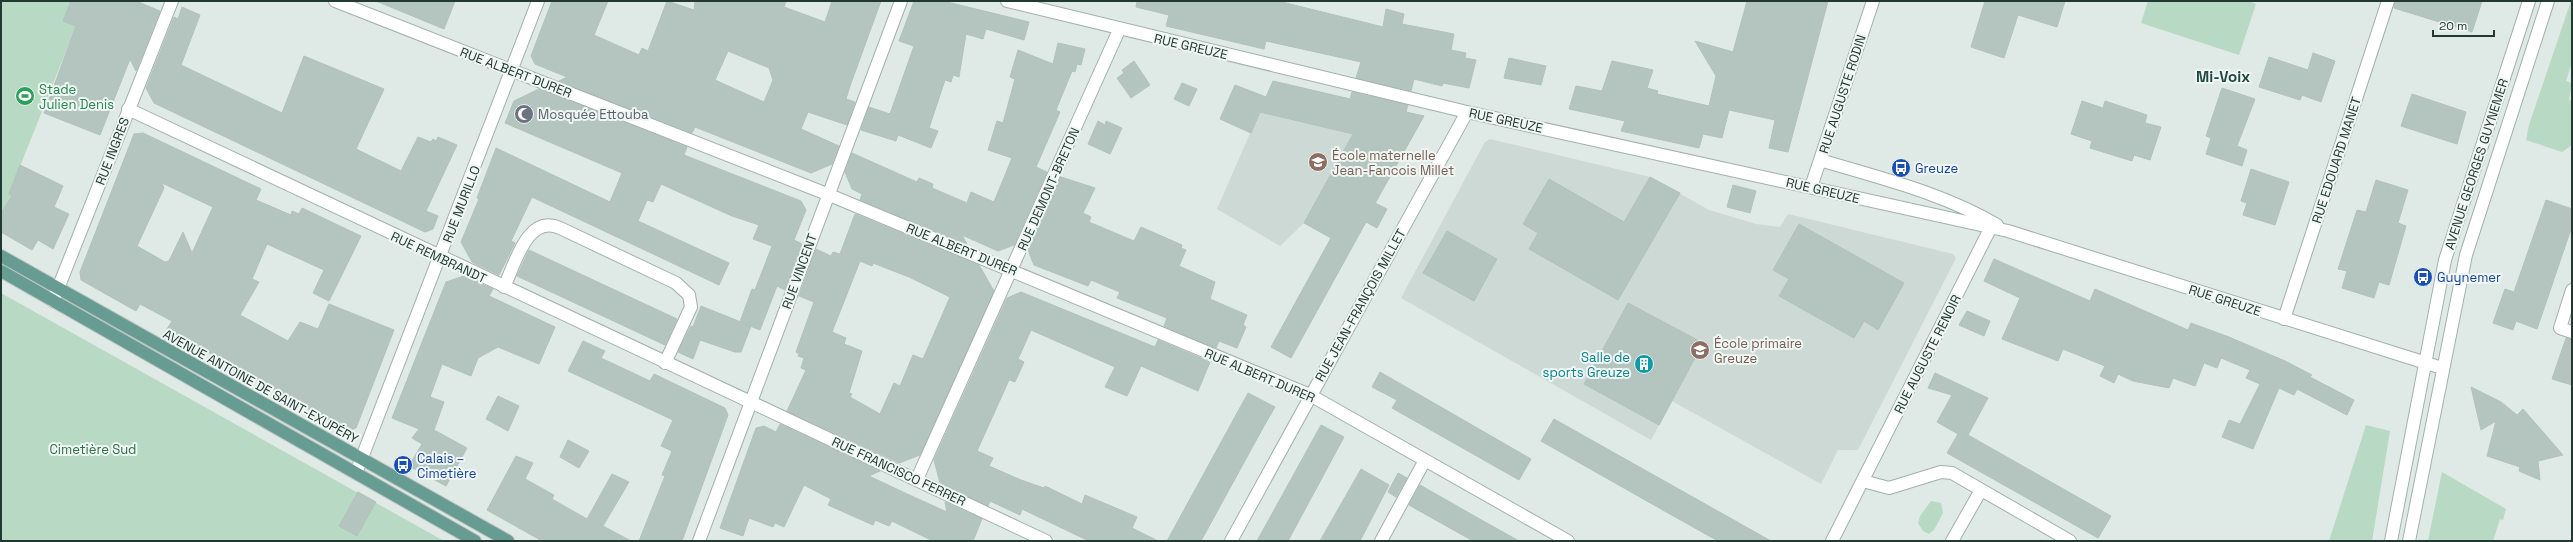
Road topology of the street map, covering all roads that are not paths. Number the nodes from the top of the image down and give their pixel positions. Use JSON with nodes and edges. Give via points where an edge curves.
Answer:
{"nodes":[{"id":1,"x":172,"y":1,"type":"edge"},
{"id":2,"x":334,"y":1,"type":"edge"},
{"id":3,"x":538,"y":1,"type":"edge"},
{"id":4,"x":901,"y":1,"type":"edge"},
{"id":5,"x":1007,"y":1,"type":"edge"},
{"id":6,"x":1873,"y":1,"type":"edge"},
{"id":7,"x":2388,"y":1,"type":"edge"},
{"id":8,"x":2529,"y":1,"type":"edge"},
{"id":9,"x":2548,"y":1,"type":"edge"},
{"id":10,"x":1119,"y":30,"type":"junction"},
{"id":11,"x":512,"y":70,"type":"junction"},
{"id":12,"x":128,"y":109,"type":"junction"},
{"id":13,"x":1466,"y":112,"type":"junction"},
{"id":14,"x":1820,"y":160,"type":"junction"},
{"id":15,"x":1811,"y":187,"type":"junction"},
{"id":16,"x":827,"y":194,"type":"junction"},
{"id":17,"x":1991,"y":227,"type":"junction"},
{"id":18,"x":2008,"y":231,"type":"junction"},
{"id":19,"x":1,"y":256,"type":"edge"},
{"id":20,"x":440,"y":257,"type":"junction"},
{"id":21,"x":1011,"y":270,"type":"junction"},
{"id":22,"x":1,"y":271,"type":"edge"},
{"id":23,"x":504,"y":287,"type":"junction"},
{"id":24,"x":58,"y":288,"type":"junction"},
{"id":25,"x":2572,"y":290,"type":"edge"},
{"id":26,"x":53,"y":301,"type":"junction"},
{"id":27,"x":2284,"y":319,"type":"junction"},
{"id":28,"x":2572,"y":332,"type":"edge"},
{"id":29,"x":665,"y":362,"type":"junction"},
{"id":30,"x":2424,"y":363,"type":"junction"},
{"id":31,"x":2442,"y":368,"type":"junction"},
{"id":32,"x":1310,"y":395,"type":"junction"},
{"id":33,"x":751,"y":403,"type":"junction"},
{"id":34,"x":362,"y":459,"type":"junction"},
{"id":35,"x":1425,"y":460,"type":"junction"},
{"id":36,"x":356,"y":473,"type":"junction"},
{"id":37,"x":917,"y":479,"type":"junction"},
{"id":38,"x":1863,"y":481,"type":"junction"},
{"id":39,"x":1981,"y":490,"type":"junction"},
{"id":40,"x":475,"y":541,"type":"edge"},
{"id":41,"x":508,"y":541,"type":"edge"},
{"id":42,"x":699,"y":541,"type":"edge"},
{"id":43,"x":1046,"y":541,"type":"edge"},
{"id":44,"x":1231,"y":541,"type":"edge"},
{"id":45,"x":1380,"y":541,"type":"edge"},
{"id":46,"x":1568,"y":541,"type":"edge"},
{"id":47,"x":1832,"y":541,"type":"edge"},
{"id":48,"x":1952,"y":541,"type":"edge"},
{"id":49,"x":2070,"y":541,"type":"edge"},
{"id":50,"x":2391,"y":541,"type":"edge"},
{"id":51,"x":2409,"y":541,"type":"edge"}],
"edges":[{"from":1,"to":12,"type":"street","name":"RUE INGRES"},
{"from":2,"to":11,"type":"street","name":"RUE ALBERT DURER"},
{"from":3,"to":11,"type":"street","name":"RUE MURILLO"},
{"from":4,"to":16,"type":"street","name":"RUE VINCENT"},
{"from":5,"to":10,"type":"street","name":"RUE GREUZE"},
{"from":6,"to":14,"type":"street","name":"RUE AUGUSTE RODIN"},
{"from":7,"to":27,"type":"street","name":"RUE EDOUARD MANET"},
{"from":8,"to":30,"type":"street","name":"AVENUE GEORGES GUYNEMER","via":[[2450,242]]},
{"from":9,"to":31,"type":"street","name":"AVENUE GEORGES GUYNEMER","via":[[2471,238]]},
{"from":10,"to":13,"type":"street","name":"RUE GREUZE"},
{"from":10,"to":21,"type":"street","name":"RUE DEMONT-BRETON"},
{"from":11,"to":16,"type":"street","name":"RUE ALBERT DURER"},
{"from":11,"to":20,"type":"street","name":"RUE MURILLO"},
{"from":12,"to":20,"type":"street","name":"RUE REMBRANDT"},
{"from":12,"to":24,"type":"street","name":"RUE INGRES"},
{"from":13,"to":15,"type":"street","name":"RUE GREUZE"},
{"from":13,"to":32,"type":"street","name":"RUE JEAN-FRANÇOIS MILLET"},
{"from":14,"to":15,"type":"street","name":"RUE AUGUSTE RODIN"},
{"from":14,"to":18,"type":"street","name":"RUE GREUZE","via":[[1953,203]]},
{"from":15,"to":17,"type":"street","name":"RUE GREUZE"},
{"from":16,"to":21,"type":"street","name":"RUE ALBERT DURER"},
{"from":16,"to":33,"type":"street","name":"RUE VINCENT"},
{"from":17,"to":18,"type":"street","name":"RUE GREUZE"},
{"from":17,"to":38,"type":"street","name":"RUE AUGUSTE RENOIR"},
{"from":18,"to":27,"type":"street","name":"RUE GREUZE"},
{"from":19,"to":24,"type":"main road","name":"AVENUE ANTOINE DE SAINT-EXUPÉRY"},
{"from":20,"to":23,"type":"street","name":"RUE REMBRANDT"},
{"from":20,"to":34,"type":"street","name":"RUE MURILLO"},
{"from":21,"to":32,"type":"street","name":"RUE ALBERT DURER"},
{"from":21,"to":37,"type":"street","name":"RUE DEMONT-BRETON"},
{"from":22,"to":26,"type":"main road"},
{"from":23,"to":29,"type":"street","name":"RUE REMBRANDT"},
{"from":23,"to":29,"type":"street","via":[[533,230],[546,224],[560,228],[676,283],[687,292],[691,298],[691,307]]},
{"from":24,"to":26,"type":"street","name":"RUE INGRES"},
{"from":24,"to":34,"type":"main road","name":"AVENUE ANTOINE DE SAINT-EXUPÉRY"},
{"from":25,"to":28,"type":"street","via":[[2560,328]]},
{"from":26,"to":36,"type":"main road"},
{"from":27,"to":30,"type":"street","name":"RUE GREUZE"},
{"from":29,"to":33,"type":"street","name":"RUE REMBRANDT"},
{"from":30,"to":31,"type":"street","name":"RUE GREUZE"},
{"from":30,"to":50,"type":"street","name":"AVENUE GEORGES GUYNEMER"},
{"from":31,"to":51,"type":"street","name":"AVENUE GEORGES GUYNEMER"},
{"from":32,"to":35,"type":"street","name":"RUE ALBERT DURER"},
{"from":32,"to":44,"type":"street","name":"RUE JEAN-FRANÇOIS MILLET"},
{"from":33,"to":37,"type":"street","name":"RUE FRANCISCO FERRER"},
{"from":33,"to":42,"type":"street","name":"RUE VINCENT"},
{"from":34,"to":36,"type":"street","name":"RUE MURILLO"},
{"from":34,"to":41,"type":"main road","name":"AVENUE ANTOINE DE SAINT-EXUPÉRY"},
{"from":35,"to":45,"type":"street"},
{"from":35,"to":46,"type":"street","name":"RUE ALBERT DURER"},
{"from":36,"to":40,"type":"main road"},
{"from":37,"to":43,"type":"street","name":"RUE FRANCISCO FERRER"},
{"from":38,"to":39,"type":"street","via":[[1889,488],[1941,472],[1952,473]]},
{"from":38,"to":47,"type":"street","name":"RUE AUGUSTE RENOIR"},
{"from":39,"to":48,"type":"street"},
{"from":39,"to":49,"type":"street"}]}
